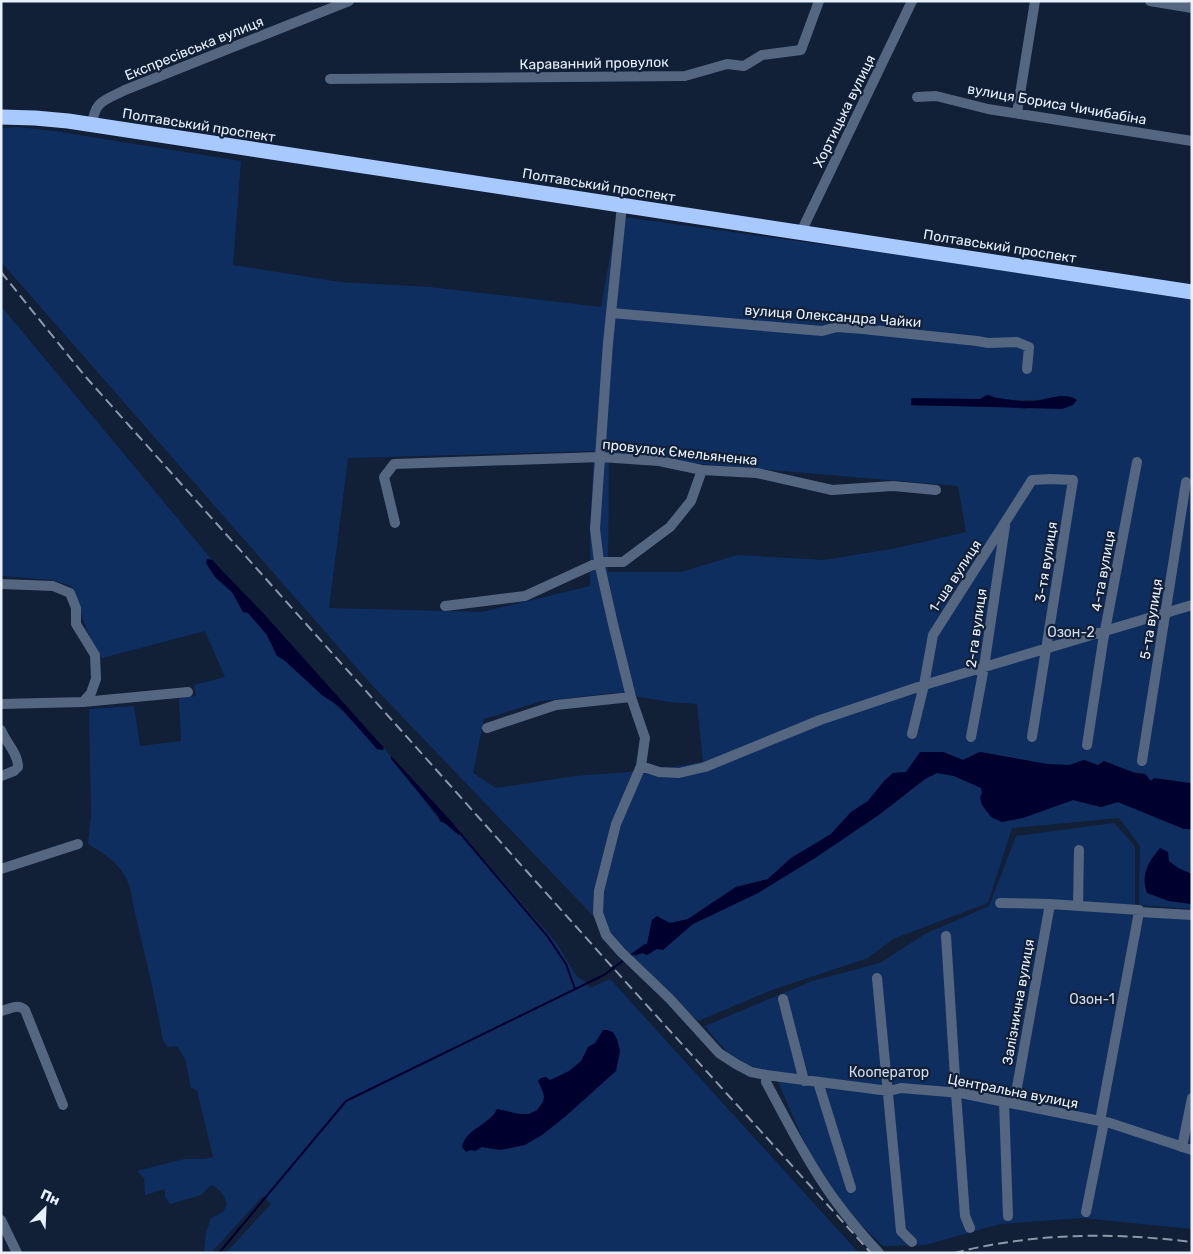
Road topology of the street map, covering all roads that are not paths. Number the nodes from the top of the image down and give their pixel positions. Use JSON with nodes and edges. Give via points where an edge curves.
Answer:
{"nodes":[{"id":1,"x":349,"y":1,"type":"edge"},
{"id":2,"x":819,"y":1,"type":"edge"},
{"id":3,"x":912,"y":1,"type":"edge"},
{"id":4,"x":1035,"y":1,"type":"edge"},
{"id":5,"x":1150,"y":1,"type":"edge"},
{"id":6,"x":1192,"y":8,"type":"edge"},
{"id":7,"x":330,"y":79,"type":"dead end"},
{"id":8,"x":918,"y":97,"type":"dead end"},
{"id":9,"x":1017,"y":113,"type":"junction"},
{"id":10,"x":1,"y":117,"type":"edge"},
{"id":11,"x":92,"y":125,"type":"junction"},
{"id":12,"x":1192,"y":141,"type":"edge"},
{"id":13,"x":622,"y":205,"type":"junction"},
{"id":14,"x":801,"y":232,"type":"junction"},
{"id":15,"x":1192,"y":292,"type":"edge"},
{"id":16,"x":611,"y":313,"type":"junction"},
{"id":17,"x":1027,"y":369,"type":"dead end"},
{"id":18,"x":600,"y":457,"type":"junction"},
{"id":19,"x":1137,"y":462,"type":"dead end"},
{"id":20,"x":702,"y":470,"type":"junction"},
{"id":21,"x":1073,"y":480,"type":"joint"},
{"id":22,"x":1186,"y":482,"type":"dead end"},
{"id":23,"x":936,"y":490,"type":"dead end"},
{"id":24,"x":1005,"y":522,"type":"junction"},
{"id":25,"x":395,"y":524,"type":"dead end"},
{"id":26,"x":599,"y":562,"type":"junction"},
{"id":27,"x":1,"y":584,"type":"edge"},
{"id":28,"x":1192,"y":605,"type":"edge"},
{"id":29,"x":446,"y":606,"type":"dead end"},
{"id":30,"x":1166,"y":612,"type":"junction"},
{"id":31,"x":1106,"y":630,"type":"junction"},
{"id":32,"x":1046,"y":649,"type":"junction"},
{"id":33,"x":984,"y":667,"type":"junction"},
{"id":34,"x":924,"y":685,"type":"junction"},
{"id":35,"x":188,"y":692,"type":"dead end"},
{"id":36,"x":631,"y":697,"type":"junction"},
{"id":37,"x":83,"y":702,"type":"junction"},
{"id":38,"x":1,"y":704,"type":"edge"},
{"id":39,"x":487,"y":728,"type":"dead end"},
{"id":40,"x":1,"y":730,"type":"edge"},
{"id":41,"x":912,"y":734,"type":"dead end"},
{"id":42,"x":971,"y":737,"type":"dead end"},
{"id":43,"x":1032,"y":737,"type":"dead end"},
{"id":44,"x":1088,"y":746,"type":"dead end"},
{"id":45,"x":1142,"y":761,"type":"dead end"},
{"id":46,"x":641,"y":766,"type":"junction"},
{"id":47,"x":1,"y":776,"type":"edge"},
{"id":48,"x":78,"y":844,"type":"dead end"},
{"id":49,"x":1079,"y":850,"type":"dead end"},
{"id":50,"x":1,"y":869,"type":"edge"},
{"id":51,"x":1000,"y":903,"type":"dead end"},
{"id":52,"x":1050,"y":904,"type":"junction"},
{"id":53,"x":1078,"y":906,"type":"junction"},
{"id":54,"x":1139,"y":912,"type":"junction"},
{"id":55,"x":1192,"y":914,"type":"edge"},
{"id":56,"x":946,"y":936,"type":"dead end"},
{"id":57,"x":877,"y":978,"type":"dead end"},
{"id":58,"x":783,"y":999,"type":"dead end"},
{"id":59,"x":1,"y":1012,"type":"edge"},
{"id":60,"x":766,"y":1075,"type":"junction"},
{"id":61,"x":804,"y":1081,"type":"junction"},
{"id":62,"x":818,"y":1082,"type":"junction"},
{"id":63,"x":889,"y":1091,"type":"junction"},
{"id":64,"x":956,"y":1093,"type":"junction"},
{"id":65,"x":1192,"y":1098,"type":"edge"},
{"id":66,"x":1009,"y":1103,"type":"junction"},
{"id":67,"x":63,"y":1105,"type":"dead end"},
{"id":68,"x":1102,"y":1122,"type":"junction"},
{"id":69,"x":1187,"y":1148,"type":"edge"},
{"id":70,"x":851,"y":1188,"type":"dead end"},
{"id":71,"x":1086,"y":1212,"type":"dead end"},
{"id":72,"x":1008,"y":1216,"type":"dead end"},
{"id":73,"x":1,"y":1220,"type":"edge"},
{"id":74,"x":970,"y":1228,"type":"dead end"},
{"id":75,"x":912,"y":1242,"type":"dead end"},
{"id":76,"x":17,"y":1253,"type":"edge"},
{"id":77,"x":879,"y":1253,"type":"edge"}],
"edges":[{"from":1,"to":11,"type":"street","name":"Експресівська вулиця","via":[[125,90],[99,104],[94,111]]},
{"from":2,"to":7,"type":"street","name":"Караванний провулок","via":[[801,50],[762,55],[744,66],[728,64],[686,76]]},
{"from":3,"to":14,"type":"street","name":"Хортицька вулиця"},
{"from":4,"to":9,"type":"street"},
{"from":5,"to":6,"type":"street"},
{"from":8,"to":9,"type":"street","name":"вулиця Бориса Чичибабіна","via":[[936,96]]},
{"from":9,"to":12,"type":"street","name":"вулиця Бориса Чичибабіна"},
{"from":10,"to":11,"type":"highway","name":"Полтавський проспект","via":[[54,119]]},
{"from":11,"to":13,"type":"highway","name":"Полтавський проспект"},
{"from":13,"to":14,"type":"highway","name":"Полтавський проспект"},
{"from":13,"to":16,"type":"street","name":"Центральна вулиця"},
{"from":14,"to":15,"type":"highway","name":"Полтавський проспект"},
{"from":16,"to":17,"type":"street","name":"вулиця Олександра Чайки","via":[[822,331],[837,327],[863,328],[988,344],[1017,342],[1029,347]]},
{"from":16,"to":18,"type":"street","name":"Центральна вулиця"},
{"from":18,"to":20,"type":"street","name":"провулок Ємельяненка","via":[[659,461]]},
{"from":18,"to":25,"type":"street","name":"провулок Ємельяненка","via":[[394,464],[384,477]]},
{"from":18,"to":26,"type":"street","name":"Центральна вулиця","via":[[595,529]]},
{"from":19,"to":31,"type":"street","name":"4-та вулиця"},
{"from":20,"to":23,"type":"street","name":"провулок Ємельяненка","via":[[757,472],[832,490],[893,486]]},
{"from":20,"to":26,"type":"street","via":[[691,501],[670,527],[623,562]]},
{"from":21,"to":24,"type":"street","name":"1-ша вулиця","via":[[1032,480]]},
{"from":21,"to":32,"type":"street","name":"3-тя вулиця"},
{"from":22,"to":30,"type":"street","name":"5-та вулиця"},
{"from":24,"to":33,"type":"street","name":"2-га вулиця"},
{"from":24,"to":34,"type":"street","name":"1-ша вулиця","via":[[933,635]]},
{"from":26,"to":29,"type":"street","via":[[525,596]]},
{"from":26,"to":36,"type":"street","name":"Центральна вулиця"},
{"from":27,"to":37,"type":"street","via":[[53,586],[70,593],[76,608],[76,624],[95,655],[96,679],[91,693]]},
{"from":28,"to":30,"type":"street"},
{"from":30,"to":31,"type":"street"},
{"from":30,"to":45,"type":"street","name":"5-та вулиця"},
{"from":31,"to":32,"type":"street"},
{"from":31,"to":44,"type":"street","name":"4-та вулиця"},
{"from":32,"to":33,"type":"street"},
{"from":32,"to":43,"type":"street","name":"3-тя вулиця"},
{"from":33,"to":34,"type":"street"},
{"from":33,"to":42,"type":"street","name":"2-га вулиця"},
{"from":34,"to":41,"type":"street","name":"1-ша вулиця"},
{"from":34,"to":46,"type":"street","via":[[820,720],[705,767],[679,773],[659,772]]},
{"from":35,"to":37,"type":"street"},
{"from":36,"to":39,"type":"street","via":[[556,705]]},
{"from":36,"to":46,"type":"street","name":"Центральна вулиця","via":[[645,738]]},
{"from":37,"to":38,"type":"street"},
{"from":40,"to":47,"type":"street","via":[[16,754],[18,767]]},
{"from":46,"to":60,"type":"street","name":"Центральна вулиця","via":[[616,824],[599,892],[598,913],[606,935],[719,1053],[751,1072]]},
{"from":48,"to":50,"type":"street"},
{"from":49,"to":53,"type":"street"},
{"from":51,"to":52,"type":"street"},
{"from":52,"to":53,"type":"street"},
{"from":52,"to":66,"type":"street","name":"Залізнична вулиця"},
{"from":53,"to":54,"type":"street"},
{"from":54,"to":55,"type":"street"},
{"from":54,"to":68,"type":"street"},
{"from":56,"to":64,"type":"street"},
{"from":57,"to":63,"type":"street"},
{"from":58,"to":61,"type":"street"},
{"from":59,"to":67,"type":"street","via":[[16,1006],[25,1010]]},
{"from":60,"to":61,"type":"street","name":"Центральна вулиця"},
{"from":60,"to":77,"type":"street","via":[[766,1082],[799,1143],[833,1198]]},
{"from":61,"to":62,"type":"street","name":"Центральна вулиця"},
{"from":62,"to":63,"type":"street","name":"Центральна вулиця"},
{"from":62,"to":70,"type":"street"},
{"from":63,"to":64,"type":"street","name":"Центральна вулиця","via":[[901,1088]]},
{"from":63,"to":75,"type":"street","via":[[901,1230]]},
{"from":64,"to":66,"type":"street","name":"Центральна вулиця"},
{"from":64,"to":74,"type":"street","via":[[966,1216]]},
{"from":65,"to":69,"type":"street"},
{"from":66,"to":68,"type":"street","name":"Центральна вулиця"},
{"from":66,"to":72,"type":"street","name":"Залізнична вулиця"},
{"from":68,"to":69,"type":"street","name":"Центральна вулиця"},
{"from":68,"to":71,"type":"street"},
{"from":73,"to":76,"type":"street"}]}
